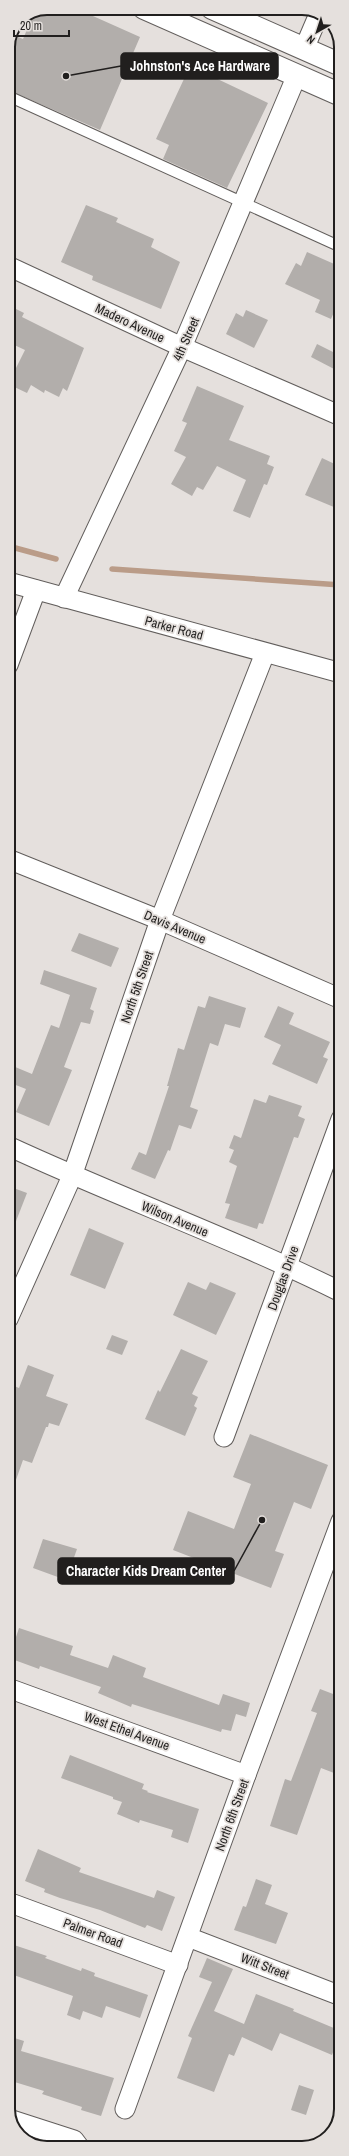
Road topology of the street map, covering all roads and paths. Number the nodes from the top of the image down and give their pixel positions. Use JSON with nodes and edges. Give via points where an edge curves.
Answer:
{"nodes":[{"id":1,"x":160,"y":15,"type":"edge"},
{"id":2,"x":228,"y":15,"type":"edge"},
{"id":3,"x":317,"y":19,"type":"edge"},
{"id":4,"x":304,"y":49,"type":"junction"},
{"id":5,"x":334,"y":62,"type":"edge"},
{"id":6,"x":297,"y":75,"type":"junction"},
{"id":7,"x":334,"y":92,"type":"edge"},
{"id":8,"x":15,"y":99,"type":"edge"},
{"id":9,"x":243,"y":204,"type":"junction"},
{"id":10,"x":334,"y":245,"type":"edge"},
{"id":11,"x":15,"y":269,"type":"edge"},
{"id":12,"x":182,"y":347,"type":"junction"},
{"id":13,"x":334,"y":413,"type":"edge"},
{"id":14,"x":15,"y":584,"type":"edge"},
{"id":15,"x":36,"y":590,"type":"junction"},
{"id":16,"x":64,"y":598,"type":"junction"},
{"id":17,"x":15,"y":646,"type":"edge"},
{"id":18,"x":265,"y":654,"type":"junction"},
{"id":19,"x":334,"y":671,"type":"edge"},
{"id":20,"x":15,"y":862,"type":"edge"},
{"id":21,"x":160,"y":920,"type":"junction"},
{"id":22,"x":334,"y":996,"type":"edge"},
{"id":23,"x":334,"y":1138,"type":"edge"},
{"id":24,"x":15,"y":1149,"type":"edge"},
{"id":25,"x":72,"y":1176,"type":"junction"},
{"id":26,"x":288,"y":1266,"type":"junction"},
{"id":27,"x":334,"y":1289,"type":"edge"},
{"id":28,"x":15,"y":1303,"type":"edge"},
{"id":29,"x":224,"y":1437,"type":"dead end"},
{"id":30,"x":334,"y":1540,"type":"edge"},
{"id":31,"x":15,"y":1691,"type":"edge"},
{"id":32,"x":246,"y":1775,"type":"junction"},
{"id":33,"x":15,"y":1905,"type":"edge"},
{"id":34,"x":188,"y":1937,"type":"junction"},
{"id":35,"x":178,"y":1965,"type":"junction"},
{"id":36,"x":334,"y":1993,"type":"edge"},
{"id":37,"x":125,"y":2109,"type":"dead end"},
{"id":38,"x":18,"y":2122,"type":"edge"},
{"id":39,"x":75,"y":2141,"type":"edge"}],
"edges":[{"from":1,"to":6,"type":"main road"},
{"from":2,"to":4,"type":"main road"},
{"from":3,"to":4,"type":"street"},
{"from":4,"to":5,"type":"main road"},
{"from":6,"to":7,"type":"main road"},
{"from":6,"to":9,"type":"street","name":"4th Street"},
{"from":8,"to":9,"type":"lane"},
{"from":9,"to":10,"type":"lane"},
{"from":9,"to":12,"type":"street","name":"4th Street"},
{"from":11,"to":12,"type":"street","name":"Madero Avenue"},
{"from":12,"to":13,"type":"street","name":"Madero Avenue"},
{"from":12,"to":16,"type":"street","name":"4th Street"},
{"from":14,"to":15,"type":"street","name":"Parker Road"},
{"from":15,"to":16,"type":"street","name":"Parker Road"},
{"from":15,"to":17,"type":"street"},
{"from":16,"to":18,"type":"street","name":"Parker Road"},
{"from":18,"to":19,"type":"street","name":"Parker Road"},
{"from":18,"to":21,"type":"street","name":"North 5th Street"},
{"from":20,"to":21,"type":"street","name":"Davis Avenue"},
{"from":21,"to":22,"type":"street","name":"Davis Avenue"},
{"from":21,"to":25,"type":"street","name":"North 5th Street"},
{"from":23,"to":26,"type":"street","name":"Douglas Drive"},
{"from":24,"to":25,"type":"street","name":"Wilson Avenue"},
{"from":25,"to":26,"type":"street","name":"Wilson Avenue"},
{"from":25,"to":28,"type":"street","name":"North 5th Street"},
{"from":26,"to":27,"type":"street","name":"Wilson Avenue"},
{"from":26,"to":29,"type":"street","name":"Douglas Drive"},
{"from":30,"to":32,"type":"street","name":"North 6th Street"},
{"from":31,"to":32,"type":"street","name":"West Ethel Avenue"},
{"from":32,"to":34,"type":"street","name":"North 6th Street"},
{"from":33,"to":35,"type":"street","name":"Palmer Road"},
{"from":34,"to":35,"type":"street","name":"North 6th Street"},
{"from":34,"to":36,"type":"street","name":"Witt Street"},
{"from":35,"to":37,"type":"street","name":"North 6th Street"},
{"from":38,"to":39,"type":"street"}]}
